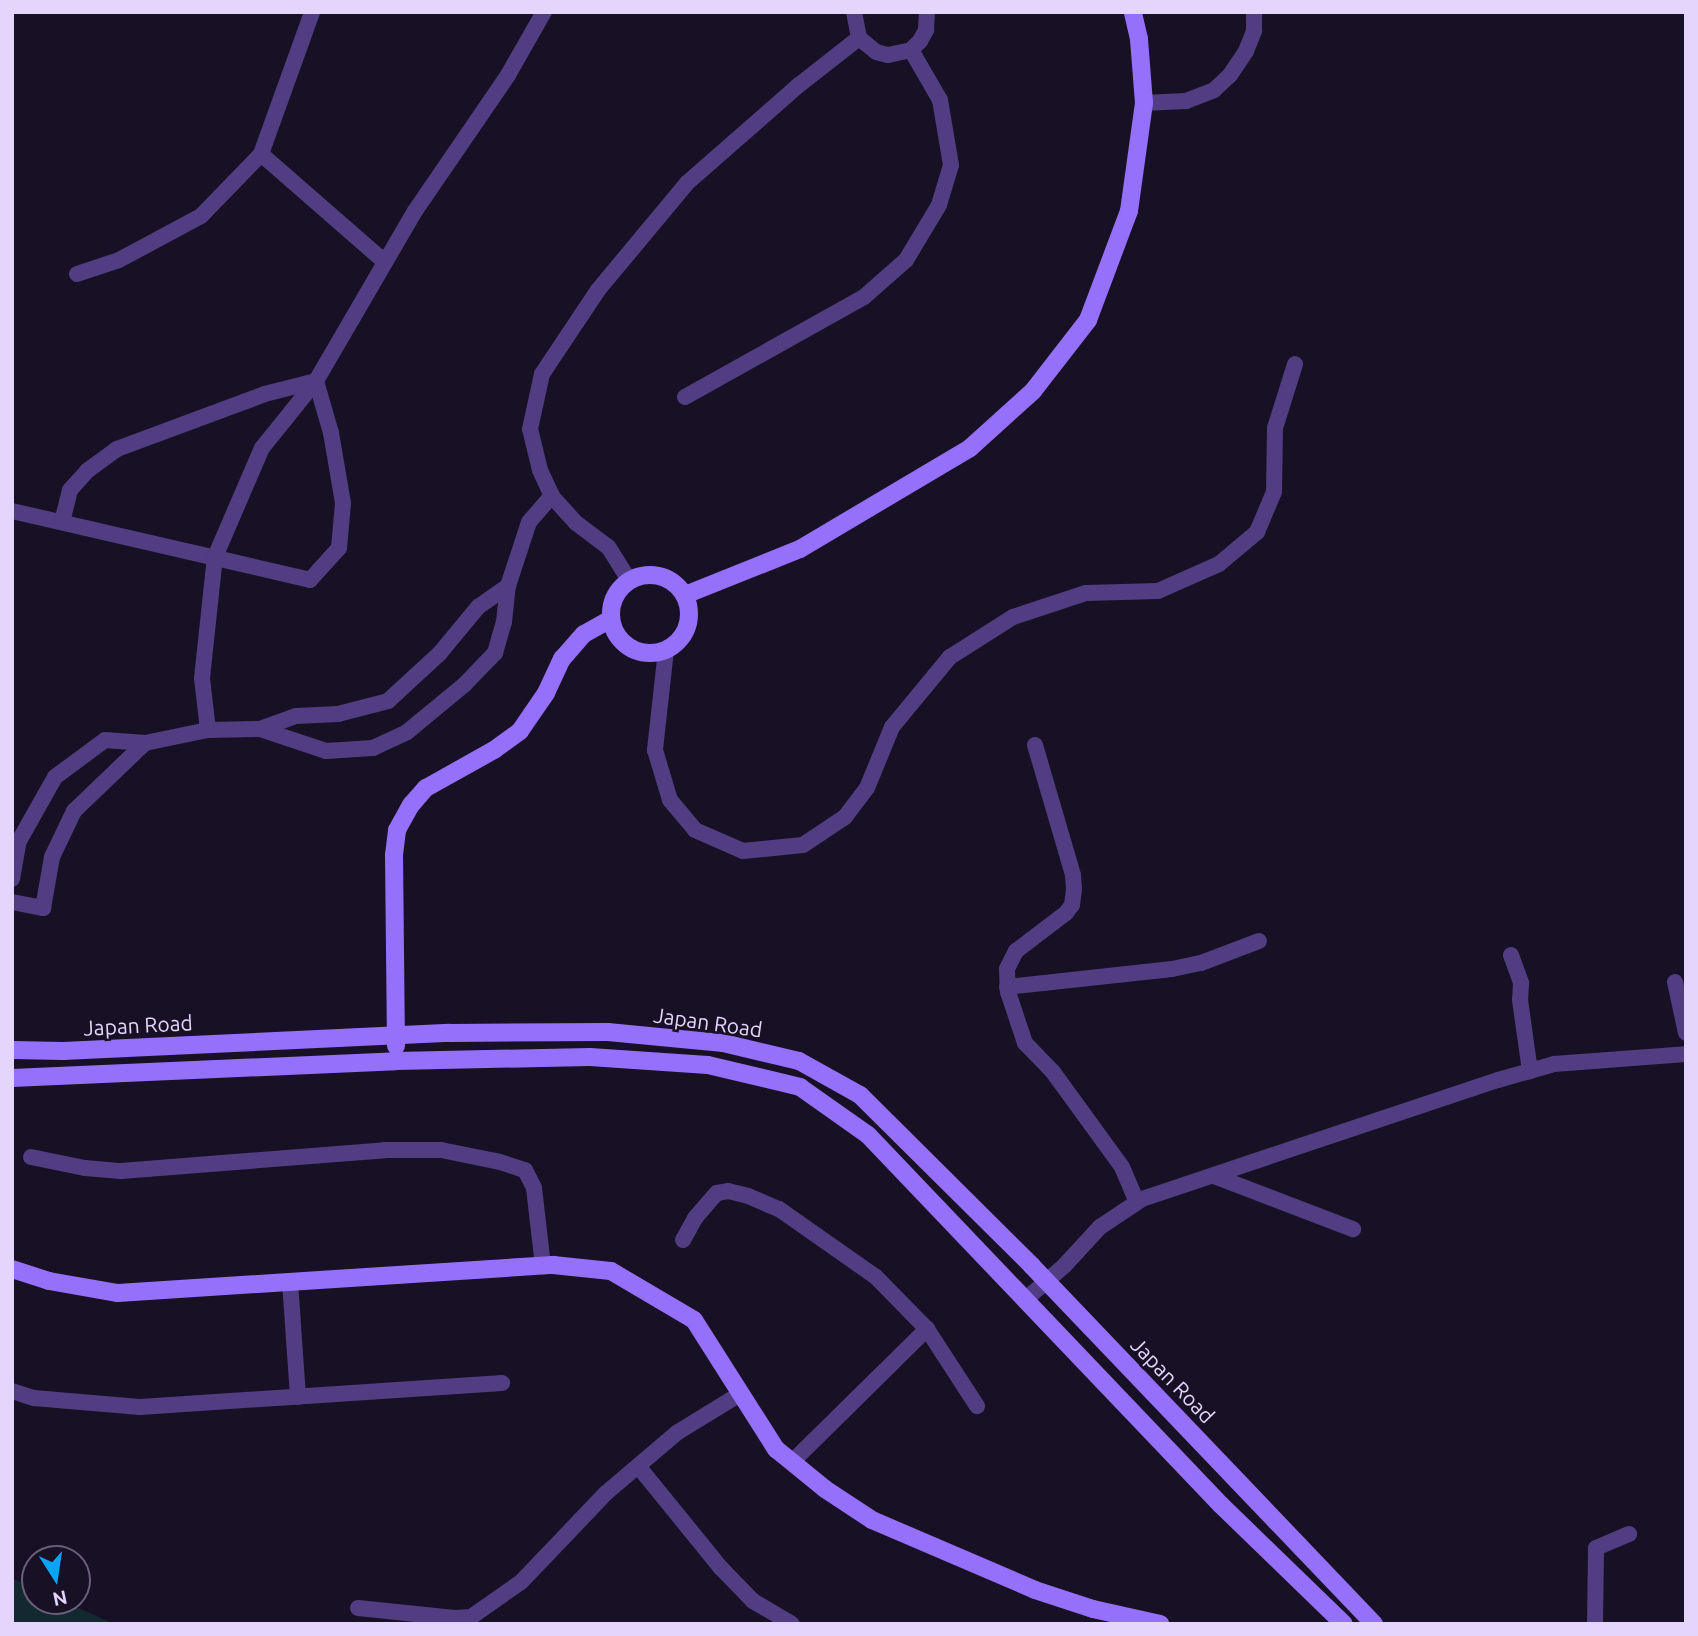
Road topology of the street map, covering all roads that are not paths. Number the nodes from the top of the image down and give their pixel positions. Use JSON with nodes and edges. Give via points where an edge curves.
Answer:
{"nodes":[{"id":1,"x":312,"y":12,"type":"edge"},
{"id":2,"x":544,"y":12,"type":"edge"},
{"id":3,"x":854,"y":12,"type":"edge"},
{"id":4,"x":928,"y":12,"type":"edge"},
{"id":5,"x":1133,"y":12,"type":"edge"},
{"id":6,"x":1254,"y":12,"type":"edge"},
{"id":7,"x":859,"y":37,"type":"junction"},
{"id":8,"x":911,"y":50,"type":"junction"},
{"id":9,"x":1144,"y":103,"type":"junction"},
{"id":10,"x":261,"y":154,"type":"junction"},
{"id":11,"x":385,"y":262,"type":"junction"},
{"id":12,"x":77,"y":274,"type":"dead end"},
{"id":13,"x":1295,"y":365,"type":"dead end"},
{"id":14,"x":316,"y":381,"type":"junction"},
{"id":15,"x":684,"y":397,"type":"dead end"},
{"id":16,"x":552,"y":496,"type":"junction"},
{"id":17,"x":12,"y":511,"type":"edge"},
{"id":18,"x":62,"y":522,"type":"junction"},
{"id":19,"x":215,"y":557,"type":"junction"},
{"id":20,"x":629,"y":580,"type":"junction"},
{"id":21,"x":508,"y":586,"type":"junction"},
{"id":22,"x":685,"y":596,"type":"junction"},
{"id":23,"x":611,"y":619,"type":"junction"},
{"id":24,"x":666,"y":650,"type":"junction"},
{"id":25,"x":260,"y":729,"type":"junction"},
{"id":26,"x":208,"y":730,"type":"junction"},
{"id":27,"x":145,"y":743,"type":"junction"},
{"id":28,"x":1035,"y":745,"type":"dead end"},
{"id":29,"x":12,"y":879,"type":"edge"},
{"id":30,"x":12,"y":902,"type":"edge"},
{"id":31,"x":1259,"y":941,"type":"dead end"},
{"id":32,"x":1511,"y":955,"type":"dead end"},
{"id":33,"x":1675,"y":982,"type":"dead end"},
{"id":34,"x":1007,"y":987,"type":"junction"},
{"id":35,"x":1686,"y":1033,"type":"edge"},
{"id":36,"x":396,"y":1036,"type":"junction"},
{"id":37,"x":12,"y":1050,"type":"edge"},
{"id":38,"x":1686,"y":1054,"type":"edge"},
{"id":39,"x":396,"y":1061,"type":"junction"},
{"id":40,"x":1530,"y":1071,"type":"junction"},
{"id":41,"x":12,"y":1078,"type":"edge"},
{"id":42,"x":31,"y":1157,"type":"dead end"},
{"id":43,"x":1214,"y":1176,"type":"junction"},
{"id":44,"x":1137,"y":1202,"type":"junction"},
{"id":45,"x":1353,"y":1229,"type":"dead end"},
{"id":46,"x":683,"y":1240,"type":"dead end"},
{"id":47,"x":543,"y":1266,"type":"junction"},
{"id":48,"x":12,"y":1269,"type":"edge"},
{"id":49,"x":1046,"y":1280,"type":"junction"},
{"id":50,"x":290,"y":1282,"type":"junction"},
{"id":51,"x":1026,"y":1299,"type":"junction"},
{"id":52,"x":927,"y":1329,"type":"junction"},
{"id":53,"x":502,"y":1383,"type":"dead end"},
{"id":54,"x":12,"y":1391,"type":"edge"},
{"id":55,"x":740,"y":1394,"type":"junction"},
{"id":56,"x":298,"y":1397,"type":"junction"},
{"id":57,"x":977,"y":1406,"type":"dead end"},
{"id":58,"x":792,"y":1462,"type":"junction"},
{"id":59,"x":638,"y":1466,"type":"junction"},
{"id":60,"x":1629,"y":1534,"type":"dead end"},
{"id":61,"x":358,"y":1608,"type":"dead end"},
{"id":62,"x":792,"y":1624,"type":"edge"},
{"id":63,"x":1160,"y":1624,"type":"edge"},
{"id":64,"x":1344,"y":1624,"type":"edge"},
{"id":65,"x":1374,"y":1624,"type":"edge"},
{"id":66,"x":1595,"y":1624,"type":"edge"}],
"edges":[{"from":1,"to":10,"type":"street"},
{"from":2,"to":11,"type":"street"},
{"from":3,"to":7,"type":"street"},
{"from":4,"to":8,"type":"street","via":[[926,30]]},
{"from":5,"to":9,"type":"main road"},
{"from":6,"to":9,"type":"street","via":[[1254,31],[1246,51],[1214,89],[1186,101]]},
{"from":7,"to":8,"type":"street","via":[[876,52]]},
{"from":7,"to":16,"type":"street","via":[[687,183],[598,290],[549,363],[542,374],[530,429]]},
{"from":8,"to":15,"type":"street","via":[[940,100],[951,165],[939,205],[906,260],[864,297]]},
{"from":9,"to":22,"type":"main road","via":[[1129,211],[1088,320],[1033,391],[970,447],[800,549]]},
{"from":10,"to":11,"type":"street"},
{"from":10,"to":12,"type":"street","via":[[201,216],[120,260]]},
{"from":11,"to":14,"type":"street"},
{"from":13,"to":24,"type":"street","via":[[1275,428],[1274,492],[1258,532],[1219,564],[1158,591],[1086,593],[1013,617],[950,657],[891,727],[860,798],[845,817],[803,845],[743,850],[695,830],[670,800],[655,750]]},
{"from":14,"to":18,"type":"street","via":[[265,394],[117,450],[88,470],[70,490]]},
{"from":14,"to":19,"type":"street","via":[[262,448]]},
{"from":14,"to":19,"type":"street","via":[[343,503],[339,548],[310,580]]},
{"from":16,"to":20,"type":"street","via":[[576,523],[608,547]]},
{"from":16,"to":21,"type":"street","via":[[530,522]]},
{"from":17,"to":18,"type":"street"},
{"from":18,"to":19,"type":"street"},
{"from":19,"to":26,"type":"street","via":[[202,678]]},
{"from":20,"to":22,"type":"main road","via":[[667,578]]},
{"from":20,"to":23,"type":"main road","via":[[614,597]]},
{"from":21,"to":25,"type":"street","via":[[478,607],[440,653],[388,701],[338,714],[296,716]]},
{"from":21,"to":25,"type":"street","via":[[495,653],[407,732],[373,748],[326,751]]},
{"from":22,"to":24,"type":"main road","via":[[689,621],[677,643]]},
{"from":23,"to":24,"type":"main road","via":[[621,641],[630,648],[642,653]]},
{"from":23,"to":36,"type":"main road","via":[[583,634],[562,659],[520,731],[426,788],[397,830]]},
{"from":25,"to":26,"type":"street"},
{"from":26,"to":27,"type":"street"},
{"from":27,"to":29,"type":"street","via":[[105,740],[55,777],[19,841]]},
{"from":27,"to":30,"type":"street","via":[[74,811],[52,857],[43,908]]},
{"from":28,"to":34,"type":"street","via":[[1074,889],[1066,913],[1016,951],[1007,969]]},
{"from":31,"to":34,"type":"street","via":[[1172,969]]},
{"from":32,"to":40,"type":"street","via":[[1521,983]]},
{"from":33,"to":35,"type":"street"},
{"from":34,"to":44,"type":"street","via":[[1025,1043],[1053,1072],[1122,1167]]},
{"from":36,"to":37,"type":"main road","name":"Japan Road"},
{"from":36,"to":39,"type":"main road"},
{"from":36,"to":49,"type":"main road","name":"Japan Road","via":[[608,1032],[723,1042],[799,1061],[860,1095]]},
{"from":38,"to":40,"type":"street","via":[[1554,1064]]},
{"from":39,"to":41,"type":"main road","name":"Japan Road"},
{"from":39,"to":51,"type":"main road","name":"Japan Road","via":[[590,1057],[708,1065],[800,1087],[868,1135]]},
{"from":40,"to":43,"type":"street"},
{"from":42,"to":47,"type":"street","via":[[121,1171],[385,1150],[441,1150],[499,1162],[525,1170],[534,1188]]},
{"from":43,"to":44,"type":"street"},
{"from":43,"to":45,"type":"street"},
{"from":44,"to":49,"type":"street","via":[[1090,1235]]},
{"from":46,"to":52,"type":"street","via":[[717,1193],[748,1196],[779,1209],[876,1277]]},
{"from":47,"to":50,"type":"main road"},
{"from":47,"to":55,"type":"main road","via":[[611,1271],[694,1320]]},
{"from":48,"to":50,"type":"main road","via":[[49,1281],[118,1293]]},
{"from":49,"to":51,"type":"street"},
{"from":49,"to":65,"type":"main road","name":"Japan Road"},
{"from":50,"to":56,"type":"street"},
{"from":51,"to":64,"type":"main road","name":"Japan Road","via":[[1221,1504]]},
{"from":52,"to":57,"type":"street"},
{"from":52,"to":58,"type":"street"},
{"from":53,"to":56,"type":"street"},
{"from":54,"to":56,"type":"street","via":[[34,1398],[141,1407]]},
{"from":55,"to":58,"type":"main road","via":[[776,1450]]},
{"from":55,"to":59,"type":"street","via":[[678,1432]]},
{"from":58,"to":63,"type":"main road","via":[[872,1520],[1035,1590]]},
{"from":59,"to":61,"type":"street","via":[[521,1582],[471,1617]]},
{"from":59,"to":62,"type":"street","via":[[753,1601]]},
{"from":60,"to":66,"type":"street","via":[[1596,1548]]}]}
